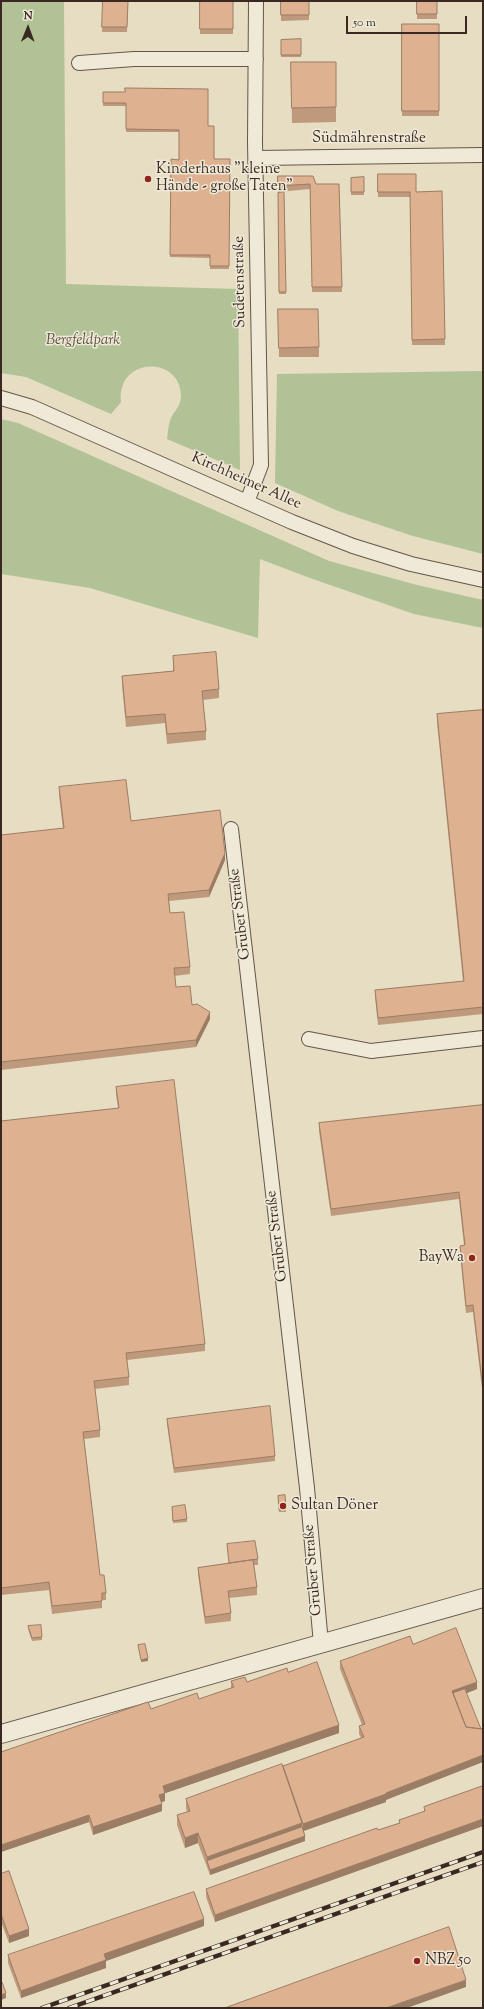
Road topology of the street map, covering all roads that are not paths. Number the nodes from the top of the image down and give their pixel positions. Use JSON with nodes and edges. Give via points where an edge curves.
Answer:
{"nodes":[{"id":1,"x":256,"y":1,"type":"edge"},
{"id":2,"x":256,"y":58,"type":"junction"},
{"id":3,"x":79,"y":63,"type":"dead end"},
{"id":4,"x":483,"y":155,"type":"edge"},
{"id":5,"x":256,"y":158,"type":"junction"},
{"id":6,"x":1,"y":398,"type":"edge"},
{"id":7,"x":247,"y":502,"type":"junction"},
{"id":8,"x":483,"y":580,"type":"edge"},
{"id":9,"x":231,"y":828,"type":"dead end"},
{"id":10,"x":483,"y":1038,"type":"edge"},
{"id":11,"x":309,"y":1039,"type":"dead end"},
{"id":12,"x":483,"y":1598,"type":"edge"},
{"id":13,"x":322,"y":1644,"type":"junction"},
{"id":14,"x":1,"y":1734,"type":"edge"}],
"edges":[{"from":1,"to":2,"type":"street","name":"Sudetenstraße"},
{"from":2,"to":3,"type":"street","via":[[134,59]]},
{"from":2,"to":5,"type":"street","name":"Sudetenstraße"},
{"from":4,"to":5,"type":"street","name":"Südmährenstraße"},
{"from":5,"to":7,"type":"street","name":"Sudetenstraße","via":[[261,465]]},
{"from":6,"to":7,"type":"street","name":"Kirchheimer Allee","via":[[32,407]]},
{"from":7,"to":8,"type":"street","name":"Kirchheimer Allee","via":[[353,546],[411,564]]},
{"from":9,"to":13,"type":"street","name":"Gruber Straße","via":[[305,1469]]},
{"from":10,"to":11,"type":"street","via":[[371,1051]]},
{"from":12,"to":13,"type":"street"},
{"from":13,"to":14,"type":"street"}]}
